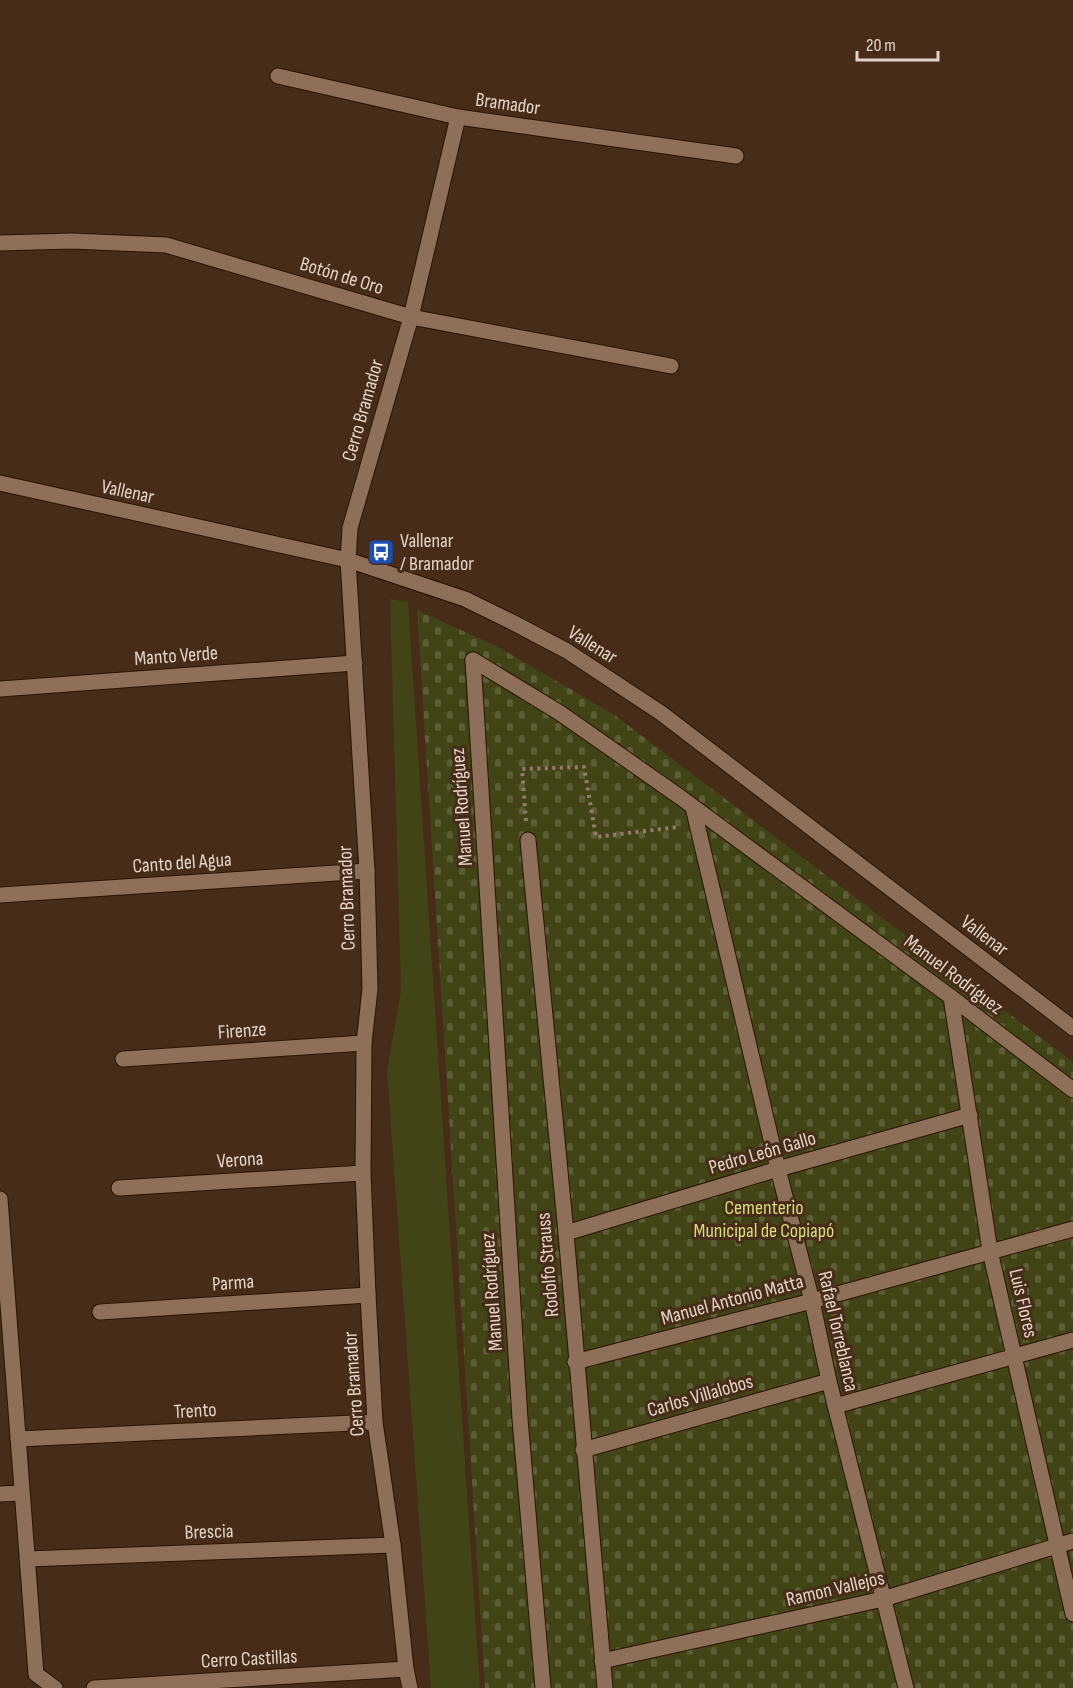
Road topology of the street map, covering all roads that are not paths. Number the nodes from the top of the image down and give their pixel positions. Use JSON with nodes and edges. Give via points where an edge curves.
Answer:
{"nodes":[{"id":1,"x":278,"y":76,"type":"dead end"},
{"id":2,"x":458,"y":117,"type":"junction"},
{"id":3,"x":736,"y":156,"type":"dead end"},
{"id":4,"x":0,"y":243,"type":"edge"},
{"id":5,"x":411,"y":317,"type":"junction"},
{"id":6,"x":671,"y":366,"type":"dead end"},
{"id":7,"x":0,"y":483,"type":"edge"},
{"id":8,"x":348,"y":561,"type":"junction"},
{"id":9,"x":355,"y":663,"type":"junction"},
{"id":10,"x":0,"y":689,"type":"edge"},
{"id":11,"x":693,"y":807,"type":"junction"},
{"id":12,"x":528,"y":840,"type":"road end"},
{"id":13,"x":368,"y":871,"type":"junction"},
{"id":14,"x":0,"y":895,"type":"edge"},
{"id":15,"x":951,"y":997,"type":"junction"},
{"id":16,"x":1073,"y":1028,"type":"edge"},
{"id":17,"x":364,"y":1043,"type":"junction"},
{"id":18,"x":123,"y":1059,"type":"dead end"},
{"id":19,"x":1073,"y":1090,"type":"edge"},
{"id":20,"x":970,"y":1115,"type":"junction"},
{"id":21,"x":778,"y":1169,"type":"junction"},
{"id":22,"x":363,"y":1173,"type":"junction"},
{"id":23,"x":119,"y":1188,"type":"dead end"},
{"id":24,"x":0,"y":1199,"type":"edge"},
{"id":25,"x":0,"y":1205,"type":"edge"},
{"id":26,"x":1073,"y":1229,"type":"edge"},
{"id":27,"x":566,"y":1233,"type":"junction"},
{"id":28,"x":990,"y":1251,"type":"junction"},
{"id":29,"x":368,"y":1295,"type":"junction"},
{"id":30,"x":812,"y":1301,"type":"junction"},
{"id":31,"x":100,"y":1312,"type":"dead end"},
{"id":32,"x":1073,"y":1340,"type":"edge"},
{"id":33,"x":6,"y":1347,"type":"edge"},
{"id":34,"x":1015,"y":1356,"type":"junction"},
{"id":35,"x":575,"y":1362,"type":"junction"},
{"id":36,"x":829,"y":1381,"type":"junction"},
{"id":37,"x":835,"y":1406,"type":"junction"},
{"id":38,"x":375,"y":1422,"type":"junction"},
{"id":39,"x":18,"y":1439,"type":"junction"},
{"id":40,"x":583,"y":1450,"type":"junction"},
{"id":41,"x":22,"y":1493,"type":"junction"},
{"id":42,"x":0,"y":1494,"type":"edge"},
{"id":43,"x":1073,"y":1541,"type":"edge"},
{"id":44,"x":393,"y":1545,"type":"junction"},
{"id":45,"x":1056,"y":1546,"type":"junction"},
{"id":46,"x":27,"y":1559,"type":"junction"},
{"id":47,"x":883,"y":1599,"type":"junction"},
{"id":48,"x":1073,"y":1614,"type":"edge"},
{"id":49,"x":602,"y":1661,"type":"junction"},
{"id":50,"x":406,"y":1669,"type":"junction"},
{"id":51,"x":55,"y":1688,"type":"edge"},
{"id":52,"x":94,"y":1688,"type":"edge"},
{"id":53,"x":410,"y":1688,"type":"edge"},
{"id":54,"x":543,"y":1688,"type":"edge"},
{"id":55,"x":604,"y":1688,"type":"edge"},
{"id":56,"x":906,"y":1688,"type":"edge"}],
"edges":[{"from":1,"to":2,"type":"street","name":"Bramador"},
{"from":2,"to":3,"type":"street","name":"Bramador"},
{"from":2,"to":5,"type":"street","name":"Cerro Bramador"},
{"from":4,"to":5,"type":"street","name":"Botón de Oro","via":[[166,245]]},
{"from":5,"to":6,"type":"street","name":"Botón de Oro"},
{"from":5,"to":8,"type":"street","name":"Cerro Bramador","via":[[350,528]]},
{"from":7,"to":8,"type":"street","name":"Vallenar"},
{"from":8,"to":9,"type":"street","name":"Cerro Bramador"},
{"from":8,"to":16,"type":"street","name":"Vallenar","via":[[465,599],[567,651],[661,713]]},
{"from":9,"to":10,"type":"street","name":"Manto Verde"},
{"from":9,"to":13,"type":"street","name":"Cerro Bramador"},
{"from":11,"to":15,"type":"street","name":"Manuel Rodríguez"},
{"from":11,"to":21,"type":"street","name":"Rafael Torreblanca"},
{"from":11,"to":54,"type":"street","name":"Manuel Rodríguez","via":[[560,713],[473,660],[520,1419]]},
{"from":12,"to":27,"type":"street","name":"Rodolfo Strauss"},
{"from":13,"to":14,"type":"street","name":"Canto del Agua"},
{"from":13,"to":17,"type":"street","name":"Cerro Bramador","via":[[370,989]]},
{"from":15,"to":19,"type":"street","name":"Manuel Rodríguez"},
{"from":15,"to":20,"type":"street","name":"Luis Flores"},
{"from":17,"to":18,"type":"street","name":"Firenze"},
{"from":17,"to":22,"type":"street","name":"Cerro Bramador"},
{"from":20,"to":21,"type":"street","name":"Pedro León Gallo"},
{"from":20,"to":28,"type":"street","name":"Luis Flores"},
{"from":21,"to":27,"type":"street","name":"Pedro León Gallo"},
{"from":21,"to":30,"type":"street","name":"Rafael Torreblanca"},
{"from":22,"to":23,"type":"street","name":"Verona"},
{"from":22,"to":29,"type":"street","name":"Cerro Bramador"},
{"from":24,"to":25,"type":"street"},
{"from":25,"to":33,"type":"street"},
{"from":26,"to":28,"type":"street","name":"Manuel Antonio Matta"},
{"from":27,"to":35,"type":"street","name":"Rodolfo Strauss"},
{"from":28,"to":30,"type":"street","name":"Manuel Antonio Matta"},
{"from":28,"to":34,"type":"street","name":"Luis Flores"},
{"from":29,"to":31,"type":"street","name":"Parma"},
{"from":29,"to":38,"type":"street","name":"Cerro Bramador"},
{"from":30,"to":35,"type":"street","name":"Manuel Antonio Matta"},
{"from":30,"to":36,"type":"street","name":"Rafael Torreblanca"},
{"from":32,"to":34,"type":"street"},
{"from":33,"to":39,"type":"street"},
{"from":34,"to":37,"type":"street"},
{"from":34,"to":45,"type":"street","name":"Luis Flores"},
{"from":35,"to":40,"type":"street","name":"Rodolfo Strauss"},
{"from":36,"to":37,"type":"street","name":"Rafael Torreblanca"},
{"from":36,"to":40,"type":"street","name":"Carlos Villalobos"},
{"from":37,"to":47,"type":"street","name":"Rafael Torreblanca"},
{"from":38,"to":39,"type":"street","name":"Trento"},
{"from":38,"to":44,"type":"street","name":"Cerro Bramador"},
{"from":39,"to":41,"type":"street"},
{"from":40,"to":49,"type":"street","name":"Rodolfo Strauss"},
{"from":41,"to":42,"type":"street"},
{"from":41,"to":46,"type":"street"},
{"from":43,"to":45,"type":"street","name":"Ramon Vallejos"},
{"from":44,"to":46,"type":"street","name":"Brescia"},
{"from":44,"to":50,"type":"street","name":"Cerro Bramador"},
{"from":45,"to":47,"type":"street","name":"Ramon Vallejos"},
{"from":45,"to":48,"type":"street","name":"Luis Flores"},
{"from":46,"to":51,"type":"street","via":[[36,1674]]},
{"from":47,"to":49,"type":"street","name":"Ramon Vallejos"},
{"from":47,"to":56,"type":"street","name":"Rafael Torreblanca"},
{"from":49,"to":55,"type":"street","name":"Rodolfo Strauss"},
{"from":50,"to":52,"type":"street","name":"Cerro Castillas"},
{"from":50,"to":53,"type":"street","name":"Cerro Bramador"}]}
